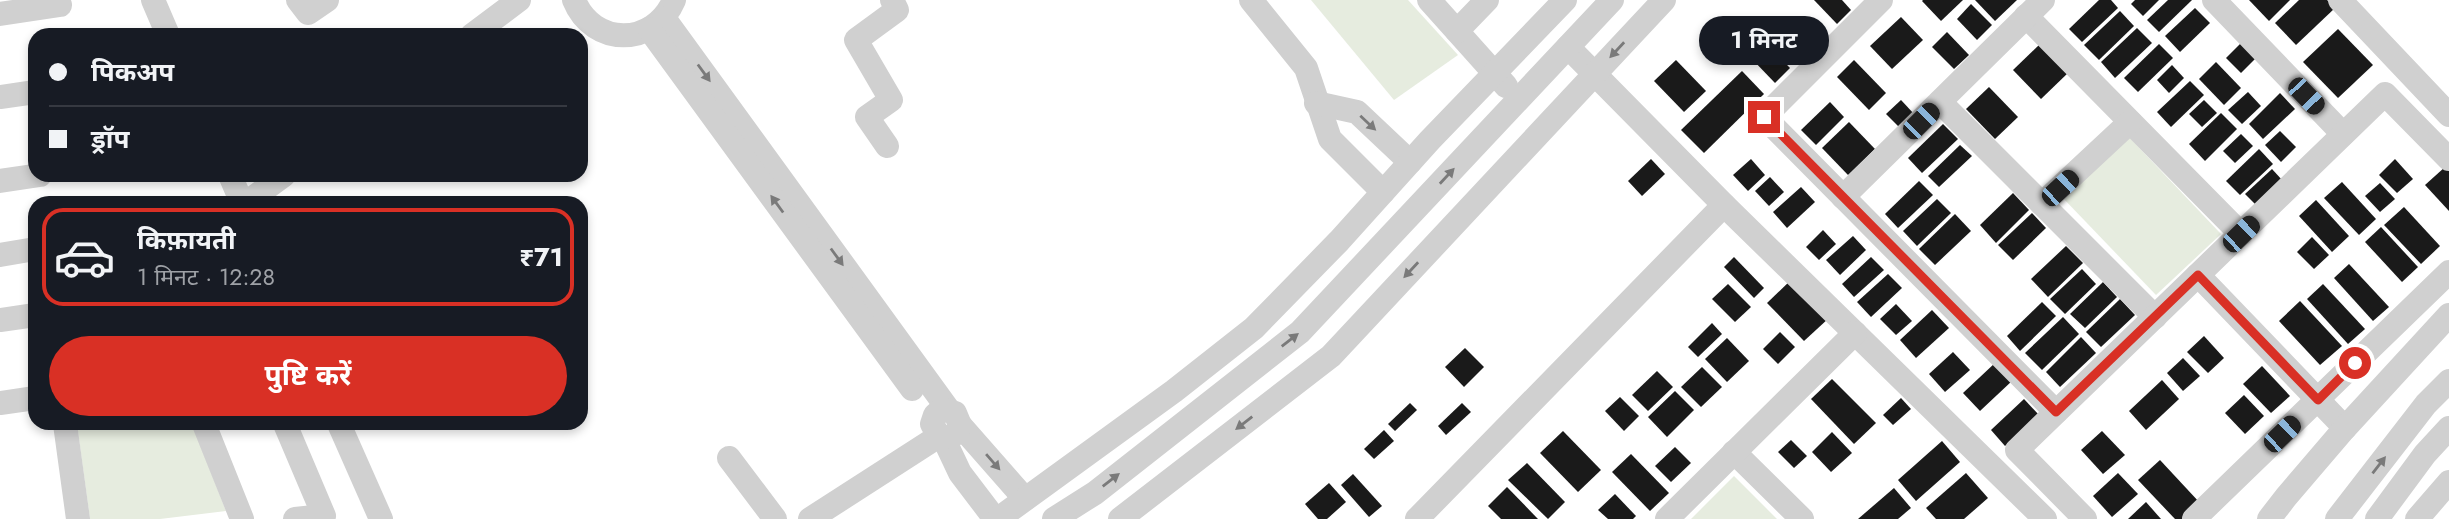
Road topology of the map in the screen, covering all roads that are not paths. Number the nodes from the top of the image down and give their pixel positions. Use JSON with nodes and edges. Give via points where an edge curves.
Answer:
{"nodes":[{"id":1,"x":153,"y":0,"type":"edge"},
{"id":2,"x":298,"y":0,"type":"edge"},
{"id":3,"x":327,"y":0,"type":"edge"},
{"id":4,"x":519,"y":0,"type":"edge"},
{"id":5,"x":574,"y":0,"type":"edge"},
{"id":6,"x":892,"y":0,"type":"edge"},
{"id":7,"x":1251,"y":0,"type":"edge"},
{"id":8,"x":1429,"y":0,"type":"edge"},
{"id":9,"x":1487,"y":0,"type":"edge"},
{"id":10,"x":1565,"y":0,"type":"edge"},
{"id":11,"x":1612,"y":0,"type":"edge"},
{"id":12,"x":1664,"y":0,"type":"edge"},
{"id":13,"x":1881,"y":0,"type":"edge"},
{"id":14,"x":2214,"y":0,"type":"edge"},
{"id":15,"x":2340,"y":0,"type":"edge"},
{"id":16,"x":60,"y":5,"type":"dead end"},
{"id":17,"x":2034,"y":8,"type":"edge"},
{"id":18,"x":667,"y":10,"type":"edge"},
{"id":19,"x":0,"y":14,"type":"edge"},
{"id":20,"x":166,"y":28,"type":"edge"},
{"id":21,"x":481,"y":28,"type":"edge"},
{"id":22,"x":1457,"y":31,"type":"junction"},
{"id":23,"x":1568,"y":47,"type":"junction"},
{"id":24,"x":1495,"y":73,"type":"junction"},
{"id":25,"x":1594,"y":74,"type":"junction"},
{"id":26,"x":28,"y":93,"type":"edge"},
{"id":27,"x":0,"y":97,"type":"edge"},
{"id":28,"x":1519,"y":100,"type":"junction"},
{"id":29,"x":1940,"y":102,"type":"junction"},
{"id":30,"x":1316,"y":103,"type":"junction"},
{"id":31,"x":2449,"y":115,"type":"edge"},
{"id":32,"x":2130,"y":122,"type":"junction"},
{"id":33,"x":2343,"y":134,"type":"junction"},
{"id":34,"x":887,"y":146,"type":"dead end"},
{"id":35,"x":2449,"y":159,"type":"edge"},
{"id":36,"x":1410,"y":162,"type":"junction"},
{"id":37,"x":28,"y":177,"type":"edge"},
{"id":38,"x":0,"y":181,"type":"edge"},
{"id":39,"x":274,"y":182,"type":"edge"},
{"id":40,"x":1383,"y":192,"type":"junction"},
{"id":41,"x":254,"y":196,"type":"edge"},
{"id":42,"x":1843,"y":197,"type":"junction"},
{"id":43,"x":2042,"y":204,"type":"junction"},
{"id":44,"x":1724,"y":205,"type":"junction"},
{"id":45,"x":2241,"y":234,"type":"junction"},
{"id":46,"x":28,"y":250,"type":"edge"},
{"id":47,"x":0,"y":255,"type":"edge"},
{"id":48,"x":2449,"y":272,"type":"edge"},
{"id":49,"x":2198,"y":275,"type":"junction"},
{"id":50,"x":2449,"y":315,"type":"edge"},
{"id":51,"x":28,"y":316,"type":"edge"},
{"id":52,"x":2155,"y":317,"type":"junction"},
{"id":53,"x":0,"y":320,"type":"edge"},
{"id":54,"x":1854,"y":333,"type":"junction"},
{"id":55,"x":2449,"y":381,"type":"edge"},
{"id":56,"x":28,"y":399,"type":"edge"},
{"id":57,"x":2318,"y":400,"type":"junction"},
{"id":58,"x":0,"y":403,"type":"edge"},
{"id":59,"x":2056,"y":412,"type":"junction"},
{"id":60,"x":945,"y":425,"type":"junction"},
{"id":61,"x":2345,"y":428,"type":"junction"},
{"id":62,"x":2449,"y":428,"type":"edge"},
{"id":63,"x":66,"y":430,"type":"edge"},
{"id":64,"x":206,"y":430,"type":"edge"},
{"id":65,"x":288,"y":430,"type":"edge"},
{"id":66,"x":342,"y":430,"type":"edge"},
{"id":67,"x":1734,"y":452,"type":"junction"},
{"id":68,"x":729,"y":458,"type":"dead end"},
{"id":69,"x":2449,"y":482,"type":"edge"},
{"id":70,"x":1025,"y":499,"type":"junction"},
{"id":71,"x":1433,"y":514,"type":"edge"},
{"id":72,"x":78,"y":519,"type":"edge"},
{"id":73,"x":242,"y":519,"type":"edge"},
{"id":74,"x":295,"y":519,"type":"edge"},
{"id":75,"x":381,"y":519,"type":"edge"},
{"id":76,"x":775,"y":519,"type":"edge"},
{"id":77,"x":810,"y":519,"type":"edge"},
{"id":78,"x":996,"y":519,"type":"edge"},
{"id":79,"x":1054,"y":519,"type":"edge"},
{"id":80,"x":1120,"y":519,"type":"edge"},
{"id":81,"x":1667,"y":519,"type":"edge"},
{"id":82,"x":1802,"y":519,"type":"edge"},
{"id":83,"x":2045,"y":519,"type":"edge"},
{"id":84,"x":2085,"y":519,"type":"edge"},
{"id":85,"x":2194,"y":519,"type":"edge"},
{"id":86,"x":2269,"y":519,"type":"edge"},
{"id":87,"x":2337,"y":519,"type":"edge"},
{"id":88,"x":2377,"y":519,"type":"edge"},
{"id":89,"x":2417,"y":519,"type":"edge"}],
"edges":[{"from":1,"to":20,"type":"street"},
{"from":2,"to":3,"type":"street","via":[[307,13]]},
{"from":4,"to":21,"type":"street"},
{"from":5,"to":18,"type":"street","via":[[583,17],[614,35],[632,35]]},
{"from":6,"to":34,"type":"street","via":[[897,10],[856,40],[891,100],[867,117]]},
{"from":7,"to":30,"type":"street","via":[[1306,68]]},
{"from":8,"to":22,"type":"street"},
{"from":9,"to":22,"type":"street"},
{"from":10,"to":24,"type":"street"},
{"from":11,"to":23,"type":"street"},
{"from":12,"to":25,"type":"street","one_way":true},
{"from":13,"to":42,"type":"street","via":[[1764,117]]},
{"from":14,"to":33,"type":"street"},
{"from":15,"to":31,"type":"street"},
{"from":16,"to":19,"type":"street"},
{"from":17,"to":29,"type":"street"},
{"from":17,"to":32,"type":"street"},
{"from":18,"to":60,"type":"street"},
{"from":22,"to":24,"type":"street"},
{"from":23,"to":25,"type":"street"},
{"from":23,"to":28,"type":"street"},
{"from":24,"to":28,"type":"street"},
{"from":24,"to":36,"type":"street"},
{"from":25,"to":44,"type":"street"},
{"from":25,"to":80,"type":"street","one_way":true,"via":[[1331,356]]},
{"from":26,"to":27,"type":"street"},
{"from":79,"to":28,"type":"street","one_way":true,"via":[[1095,493],[1300,332]]},
{"from":29,"to":42,"type":"street"},
{"from":29,"to":43,"type":"street"},
{"from":30,"to":36,"type":"street","one_way":true,"via":[[1357,113]]},
{"from":30,"to":40,"type":"street","via":[[1330,139]]},
{"from":32,"to":43,"type":"street"},
{"from":32,"to":45,"type":"street"},
{"from":33,"to":35,"type":"street","via":[[2385,94]]},
{"from":33,"to":45,"type":"street"},
{"from":36,"to":40,"type":"street"},
{"from":37,"to":38,"type":"street"},
{"from":39,"to":41,"type":"street"},
{"from":40,"to":70,"type":"street","via":[[1254,328]]},
{"from":42,"to":59,"type":"street"},
{"from":43,"to":52,"type":"street"},
{"from":44,"to":54,"type":"street"},
{"from":44,"to":71,"type":"street"},
{"from":45,"to":49,"type":"street"},
{"from":46,"to":47,"type":"street"},
{"from":48,"to":57,"type":"street"},
{"from":49,"to":52,"type":"street"},
{"from":49,"to":57,"type":"street"},
{"from":50,"to":61,"type":"street"},
{"from":51,"to":53,"type":"street"},
{"from":52,"to":59,"type":"street"},
{"from":54,"to":67,"type":"street"},
{"from":54,"to":83,"type":"street"},
{"from":87,"to":55,"type":"street","one_way":true},
{"from":56,"to":58,"type":"street"},
{"from":57,"to":61,"type":"street"},
{"from":57,"to":85,"type":"street"},
{"from":59,"to":84,"type":"street","via":[[2017,450]]},
{"from":60,"to":70,"type":"street","one_way":true},
{"from":60,"to":77,"type":"street"},
{"from":60,"to":78,"type":"street","via":[[960,473]]},
{"from":61,"to":86,"type":"street"},
{"from":62,"to":88,"type":"street"},
{"from":63,"to":72,"type":"street"},
{"from":64,"to":73,"type":"street"},
{"from":65,"to":74,"type":"street","via":[[324,516]]},
{"from":66,"to":75,"type":"street"},
{"from":67,"to":81,"type":"street"},
{"from":67,"to":82,"type":"street"},
{"from":68,"to":76,"type":"street"},
{"from":69,"to":89,"type":"street"},
{"from":70,"to":78,"type":"street"}]}
